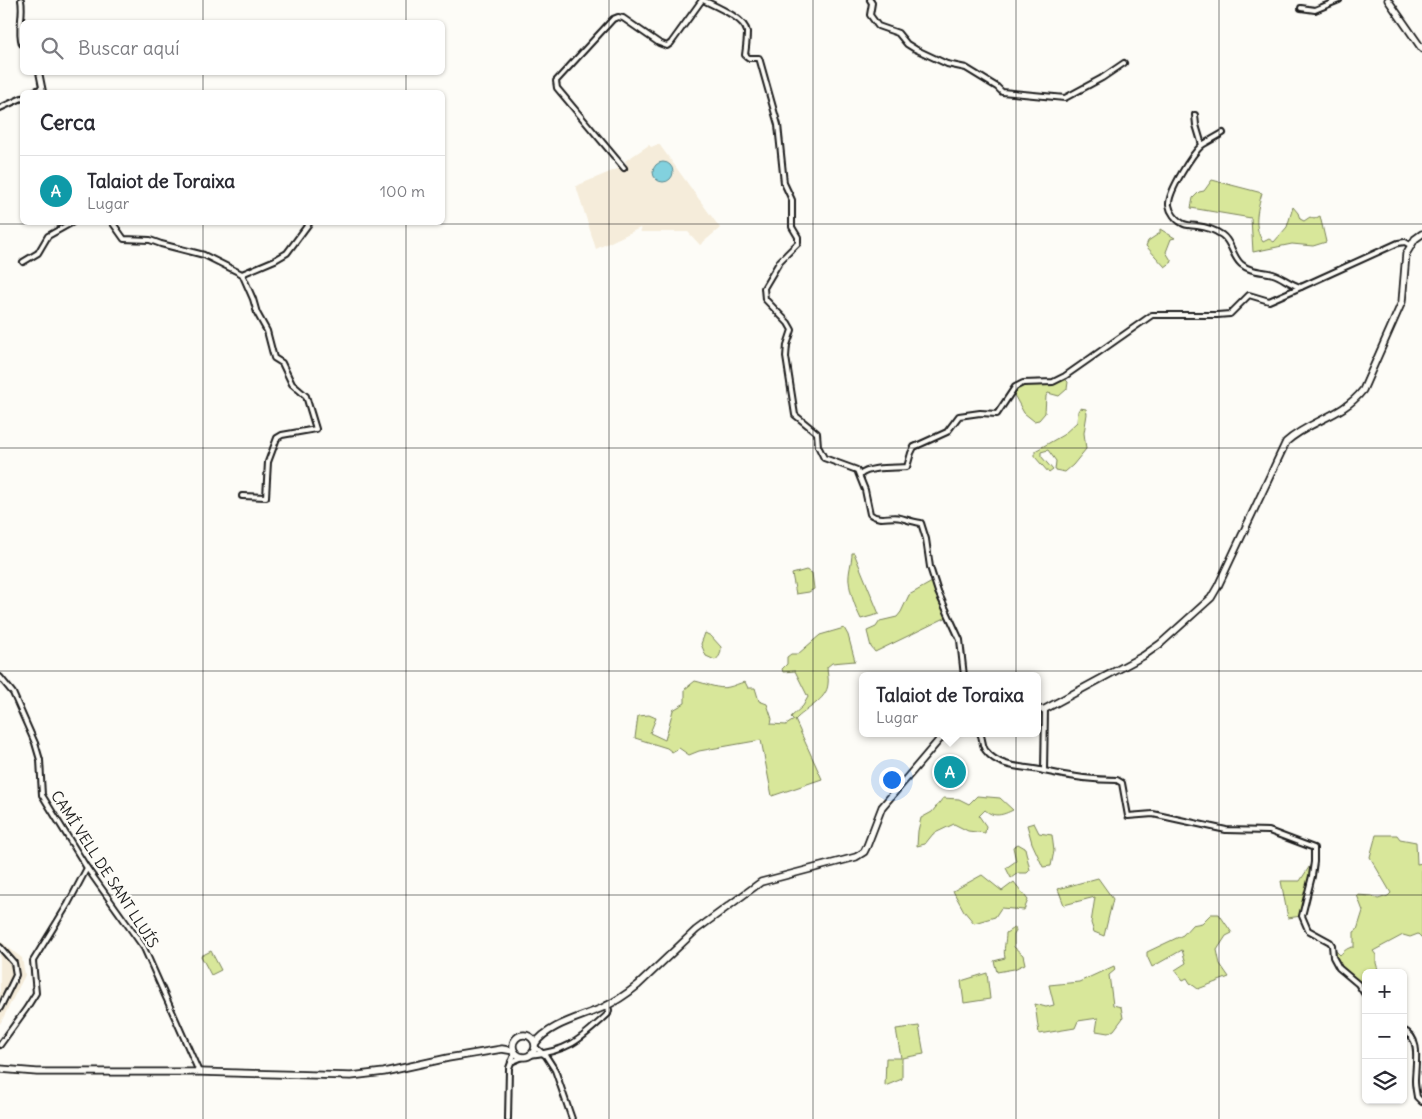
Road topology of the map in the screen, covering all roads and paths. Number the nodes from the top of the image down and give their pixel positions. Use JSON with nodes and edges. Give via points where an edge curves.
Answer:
{"nodes":[{"id":1,"x":21,"y":0,"type":"edge"},
{"id":2,"x":703,"y":0,"type":"edge"},
{"id":3,"x":870,"y":0,"type":"edge"},
{"id":4,"x":1339,"y":0,"type":"edge"},
{"id":5,"x":1388,"y":0,"type":"edge"},
{"id":6,"x":1301,"y":8,"type":"dead end"},
{"id":7,"x":22,"y":20,"type":"edge"},
{"id":8,"x":1422,"y":49,"type":"edge"},
{"id":9,"x":1124,"y":63,"type":"dead end"},
{"id":10,"x":40,"y":75,"type":"edge"},
{"id":11,"x":43,"y":90,"type":"edge"},
{"id":12,"x":20,"y":99,"type":"edge"},
{"id":13,"x":0,"y":108,"type":"edge"},
{"id":14,"x":1195,"y":115,"type":"dead end"},
{"id":15,"x":1222,"y":133,"type":"dead end"},
{"id":16,"x":1202,"y":145,"type":"junction"},
{"id":17,"x":624,"y":168,"type":"dead end"},
{"id":18,"x":68,"y":225,"type":"edge"},
{"id":19,"x":114,"y":225,"type":"edge"},
{"id":20,"x":308,"y":225,"type":"edge"},
{"id":21,"x":1422,"y":234,"type":"edge"},
{"id":22,"x":1410,"y":246,"type":"junction"},
{"id":23,"x":23,"y":262,"type":"dead end"},
{"id":24,"x":242,"y":274,"type":"junction"},
{"id":25,"x":1301,"y":286,"type":"junction"},
{"id":26,"x":860,"y":475,"type":"junction"},
{"id":27,"x":242,"y":496,"type":"dead end"},
{"id":28,"x":964,"y":672,"type":"edge"},
{"id":29,"x":0,"y":677,"type":"edge"},
{"id":30,"x":1045,"y":709,"type":"junction"},
{"id":31,"x":1041,"y":710,"type":"edge"},
{"id":32,"x":942,"y":737,"type":"edge"},
{"id":33,"x":981,"y":737,"type":"edge"},
{"id":34,"x":1044,"y":770,"type":"junction"},
{"id":35,"x":87,"y":868,"type":"junction"},
{"id":36,"x":0,"y":947,"type":"edge"},
{"id":37,"x":1362,"y":990,"type":"edge"},
{"id":38,"x":608,"y":1005,"type":"junction"},
{"id":39,"x":0,"y":1008,"type":"edge"},
{"id":40,"x":1407,"y":1032,"type":"edge"},
{"id":41,"x":542,"y":1036,"type":"junction"},
{"id":42,"x":530,"y":1038,"type":"junction"},
{"id":43,"x":515,"y":1041,"type":"junction"},
{"id":44,"x":0,"y":1045,"type":"edge"},
{"id":45,"x":535,"y":1046,"type":"junction"},
{"id":46,"x":502,"y":1049,"type":"junction"},
{"id":47,"x":515,"y":1052,"type":"junction"},
{"id":48,"x":530,"y":1055,"type":"junction"},
{"id":49,"x":545,"y":1055,"type":"junction"},
{"id":50,"x":523,"y":1057,"type":"junction"},
{"id":51,"x":511,"y":1063,"type":"junction"},
{"id":52,"x":0,"y":1064,"type":"edge"},
{"id":53,"x":0,"y":1070,"type":"edge"},
{"id":54,"x":13,"y":1071,"type":"junction"},
{"id":55,"x":199,"y":1072,"type":"junction"},
{"id":56,"x":1422,"y":1102,"type":"edge"},
{"id":57,"x":508,"y":1119,"type":"edge"},
{"id":58,"x":572,"y":1119,"type":"edge"}],
"edges":[{"from":1,"to":7,"type":"street"},
{"from":2,"to":17,"type":"street","via":[[667,46],[618,17],[556,81],[557,88]]},
{"from":2,"to":26,"type":"street","via":[[736,17],[745,26],[745,55],[759,58],[778,125],[784,183],[792,200],[792,227],[798,242],[780,261],[764,288],[764,294],[792,330],[786,357],[795,415],[817,433],[818,446],[824,458],[857,470]]},
{"from":3,"to":9,"type":"street","via":[[870,15],[878,26],[898,33],[915,50],[947,64],[966,68],[1002,92],[1065,98]]},
{"from":4,"to":6,"type":"street","via":[[1315,10]]},
{"from":5,"to":8,"type":"main road"},
{"from":10,"to":11,"type":"street"},
{"from":12,"to":13,"type":"street"},
{"from":14,"to":16,"type":"street"},
{"from":15,"to":16,"type":"street"},
{"from":16,"to":25,"type":"street","via":[[1194,153],[1170,198],[1169,206],[1173,213],[1184,225],[1200,226],[1223,235],[1239,263],[1248,269]]},
{"from":18,"to":23,"type":"street","via":[[48,236],[38,253]]},
{"from":19,"to":24,"type":"street","via":[[124,239],[150,240],[204,255]]},
{"from":20,"to":24,"type":"street","via":[[287,253]]},
{"from":21,"to":22,"type":"main road"},
{"from":22,"to":25,"type":"street","via":[[1405,242],[1398,243]]},
{"from":22,"to":30,"type":"main road","via":[[1404,264],[1402,302],[1363,390],[1354,401],[1286,442],[1211,598],[1143,656]]},
{"from":24,"to":27,"type":"street","via":[[267,331],[274,358],[282,363],[292,384],[306,396],[316,429],[277,438],[268,462],[266,497]]},
{"from":25,"to":26,"type":"street","via":[[1269,301],[1248,295],[1230,314],[1152,315],[1065,376],[1053,382],[1023,383],[1015,387],[997,414],[959,416],[947,432],[914,447],[907,467],[865,471]]},
{"from":26,"to":28,"type":"street","via":[[870,514],[881,519],[899,517],[921,523],[938,592],[960,640]]},
{"from":29,"to":35,"type":"street","name":"CAMÍ VELL DE SANT LLUÍS","via":[[13,693],[35,744],[40,760],[42,795]]},
{"from":30,"to":31,"type":"main road"},
{"from":30,"to":34,"type":"street"},
{"from":32,"to":38,"type":"main road","via":[[882,807],[864,852],[856,857],[761,882],[696,930],[649,975]]},
{"from":33,"to":34,"type":"street","via":[[985,750],[993,758],[1008,765]]},
{"from":34,"to":37,"type":"street","via":[[1074,778],[1117,780],[1122,783],[1128,816],[1153,814],[1226,830],[1269,831],[1314,848],[1313,869],[1302,916],[1308,930],[1330,942],[1339,968]]},
{"from":35,"to":44,"type":"street","via":[[33,961],[36,993]]},
{"from":35,"to":55,"type":"street","name":"CAMÍ VELL DE SANT LLUÍS","via":[[144,948]]},
{"from":36,"to":39,"type":"street","via":[[14,963],[16,975]]},
{"from":38,"to":41,"type":"main road"},
{"from":38,"to":49,"type":"street","via":[[608,1014],[580,1039]]},
{"from":40,"to":56,"type":"street","via":[[1413,1040],[1417,1060],[1417,1097]]},
{"from":41,"to":42,"type":"main road"},
{"from":41,"to":45,"type":"main road"},
{"from":42,"to":43,"type":"main road","via":[[522,1036]]},
{"from":42,"to":45,"type":"main road"},
{"from":43,"to":46,"type":"main road"},
{"from":43,"to":47,"type":"main road"},
{"from":45,"to":48,"type":"main road"},
{"from":45,"to":49,"type":"street"},
{"from":46,"to":47,"type":"main road"},
{"from":46,"to":55,"type":"main road","via":[[384,1072],[337,1076]]},
{"from":47,"to":50,"type":"main road"},
{"from":47,"to":51,"type":"street"},
{"from":48,"to":49,"type":"street"},
{"from":48,"to":50,"type":"main road"},
{"from":49,"to":58,"type":"street","via":[[559,1081]]},
{"from":50,"to":51,"type":"street"},
{"from":51,"to":57,"type":"street"},
{"from":52,"to":54,"type":"main road"},
{"from":53,"to":54,"type":"main road"},
{"from":54,"to":55,"type":"main road"}]}
